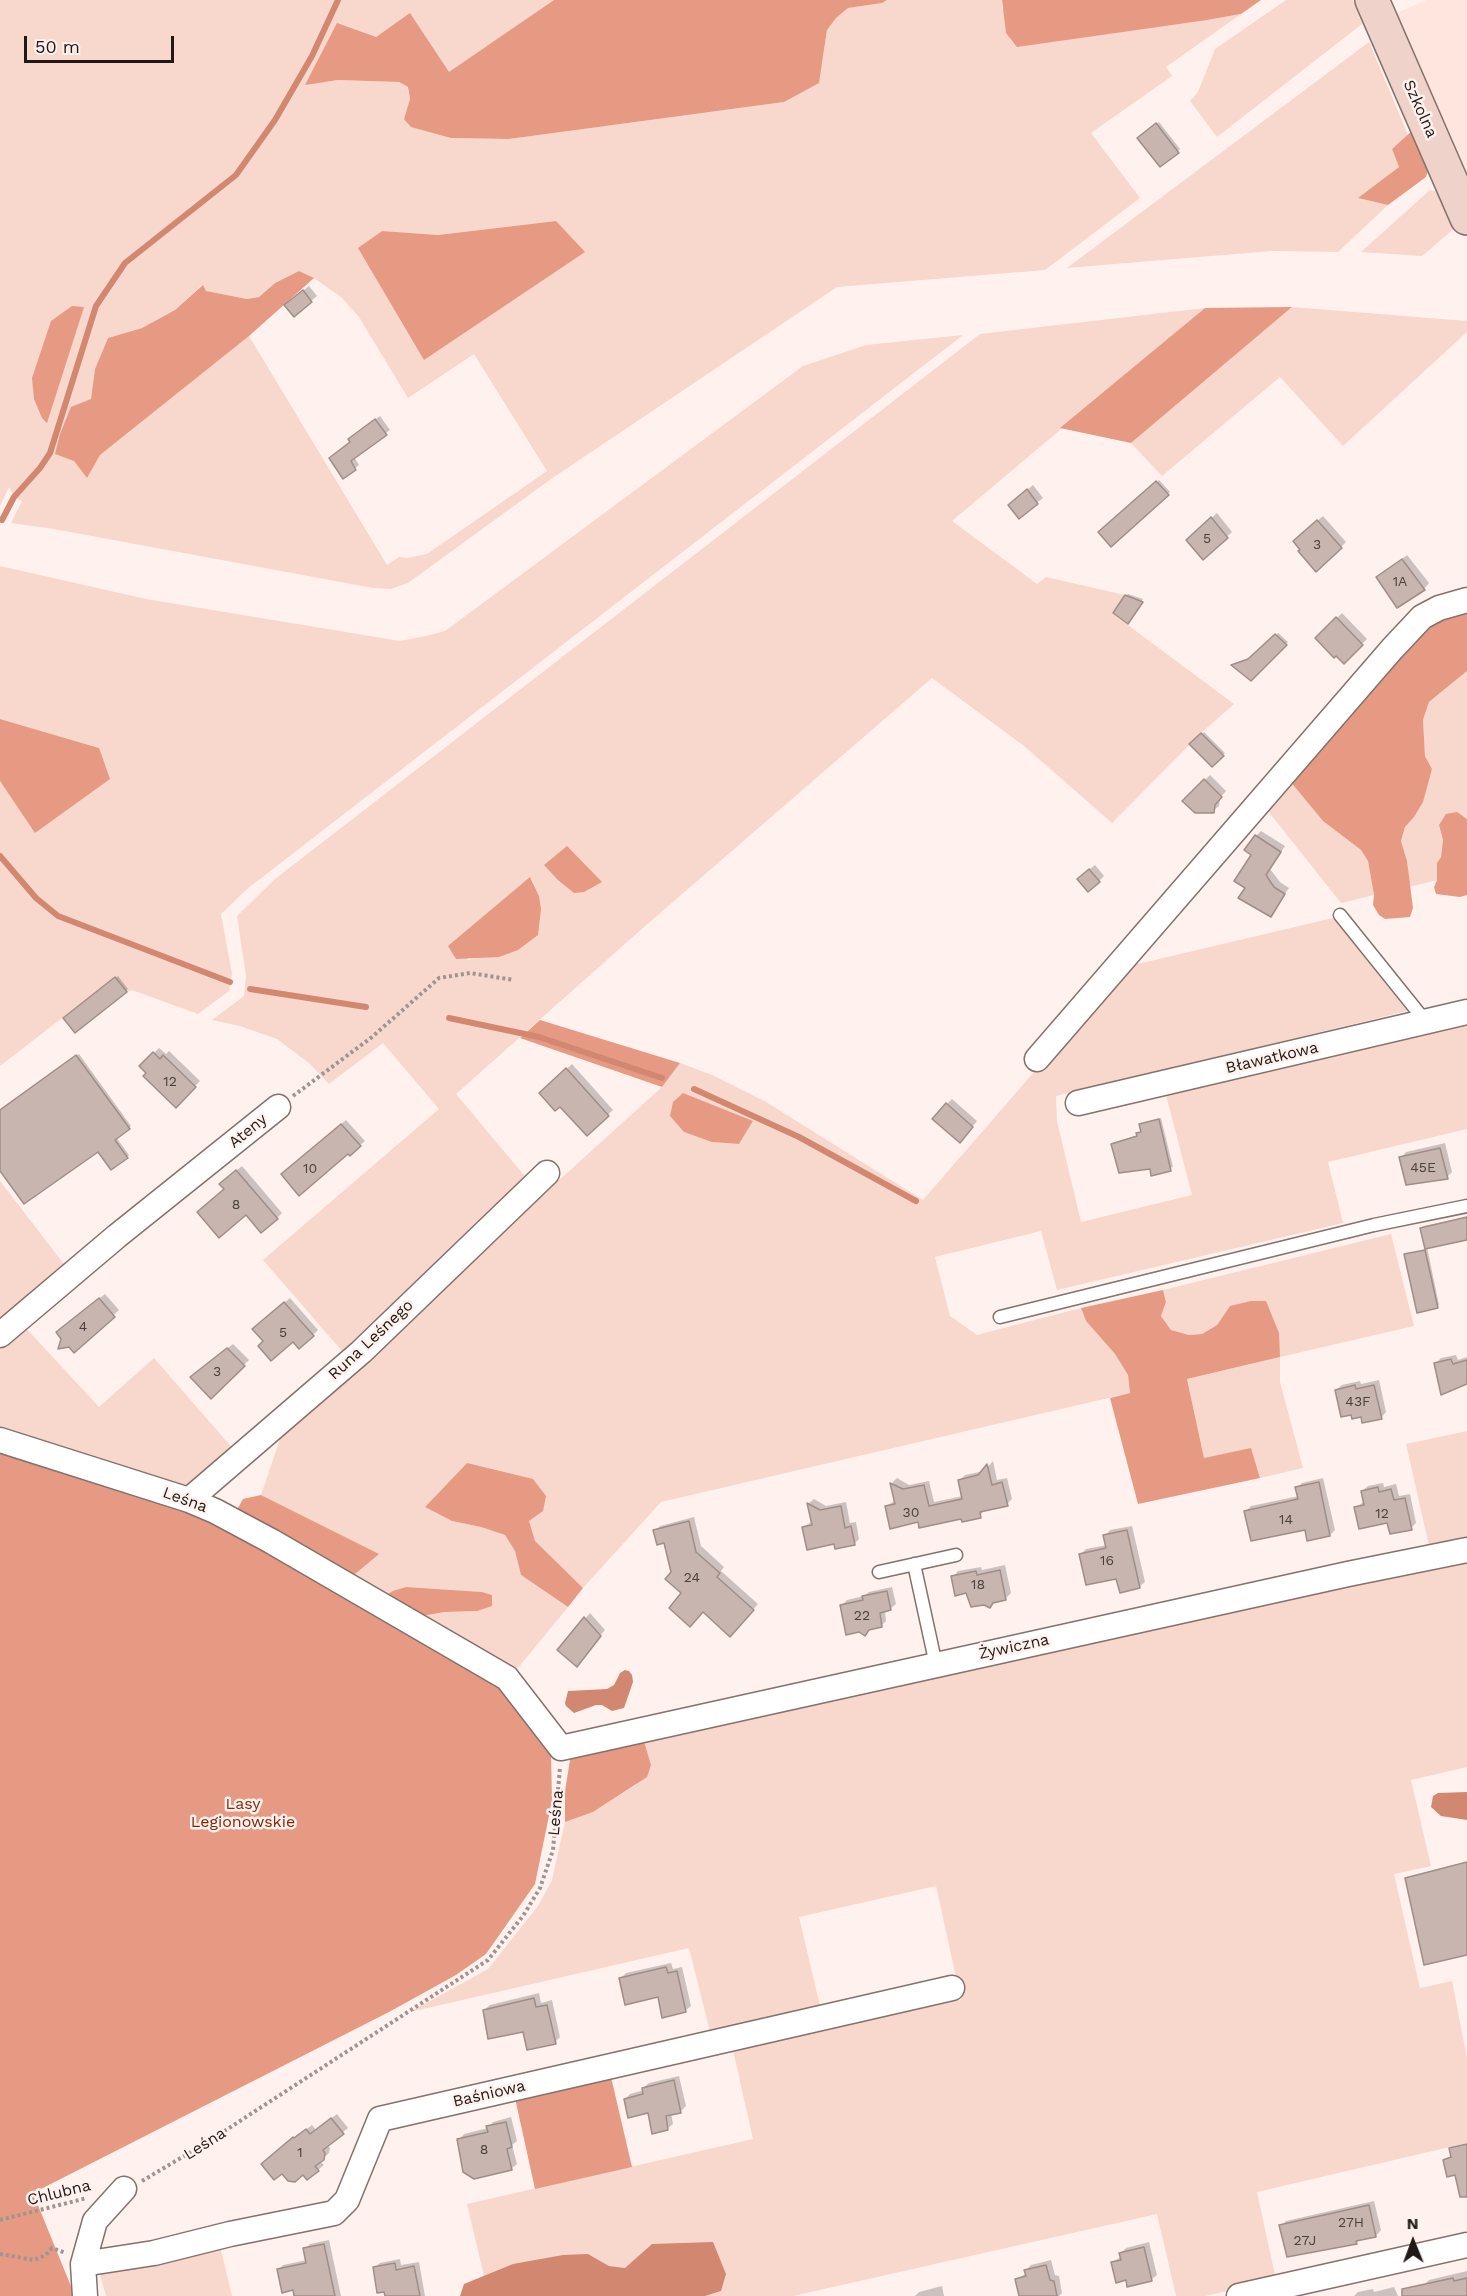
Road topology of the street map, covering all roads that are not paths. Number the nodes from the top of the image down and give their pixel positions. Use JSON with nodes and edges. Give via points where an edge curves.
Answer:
{"nodes":[{"id":1,"x":1372,"y":0,"type":"edge"},
{"id":2,"x":1467,"y":218,"type":"edge"},
{"id":3,"x":1467,"y":600,"type":"edge"},
{"id":4,"x":1340,"y":915,"type":"dead end"},
{"id":5,"x":1467,"y":1012,"type":"edge"},
{"id":6,"x":1426,"y":1022,"type":"junction"},
{"id":7,"x":1037,"y":1059,"type":"dead end"},
{"id":8,"x":1078,"y":1103,"type":"dead end"},
{"id":9,"x":278,"y":1107,"type":"road end"},
{"id":10,"x":547,"y":1173,"type":"dead end"},
{"id":11,"x":1467,"y":1206,"type":"edge"},
{"id":12,"x":1000,"y":1317,"type":"dead end"},
{"id":13,"x":0,"y":1335,"type":"edge"},
{"id":14,"x":0,"y":1440,"type":"edge"},
{"id":15,"x":189,"y":1500,"type":"junction"},
{"id":16,"x":1467,"y":1550,"type":"edge"},
{"id":17,"x":956,"y":1555,"type":"dead end"},
{"id":18,"x":914,"y":1564,"type":"junction"},
{"id":19,"x":879,"y":1572,"type":"dead end"},
{"id":20,"x":936,"y":1665,"type":"junction"},
{"id":21,"x":561,"y":1748,"type":"joint"},
{"id":22,"x":952,"y":1988,"type":"dead end"},
{"id":23,"x":124,"y":2189,"type":"road end"},
{"id":24,"x":1467,"y":2245,"type":"edge"},
{"id":25,"x":83,"y":2264,"type":"junction"},
{"id":26,"x":85,"y":2296,"type":"edge"},
{"id":27,"x":1239,"y":2296,"type":"edge"}],
"edges":[{"from":1,"to":2,"type":"street","name":"Szkolna"},
{"from":3,"to":7,"type":"street","via":[[1422,617]]},
{"from":4,"to":6,"type":"lane"},
{"from":5,"to":6,"type":"street","name":"Bławatkowa"},
{"from":6,"to":8,"type":"street","name":"Bławatkowa"},
{"from":9,"to":13,"type":"street","name":"Ateny"},
{"from":10,"to":15,"type":"street","name":"Runa Leśnego","via":[[361,1352]]},
{"from":11,"to":12,"type":"lane"},
{"from":14,"to":15,"type":"street","name":"Leśna"},
{"from":15,"to":21,"type":"street","name":"Leśna","via":[[271,1541],[507,1678]]},
{"from":16,"to":20,"type":"street","name":"Żywiczna"},
{"from":17,"to":18,"type":"lane"},
{"from":18,"to":19,"type":"lane"},
{"from":18,"to":20,"type":"lane"},
{"from":20,"to":21,"type":"street","name":"Żywiczna"},
{"from":22,"to":25,"type":"street","name":"Baśniowa","via":[[380,2119],[347,2200],[334,2213],[154,2253]]},
{"from":23,"to":25,"type":"street","via":[[95,2221]]},
{"from":24,"to":27,"type":"street"},
{"from":25,"to":26,"type":"street"}]}
